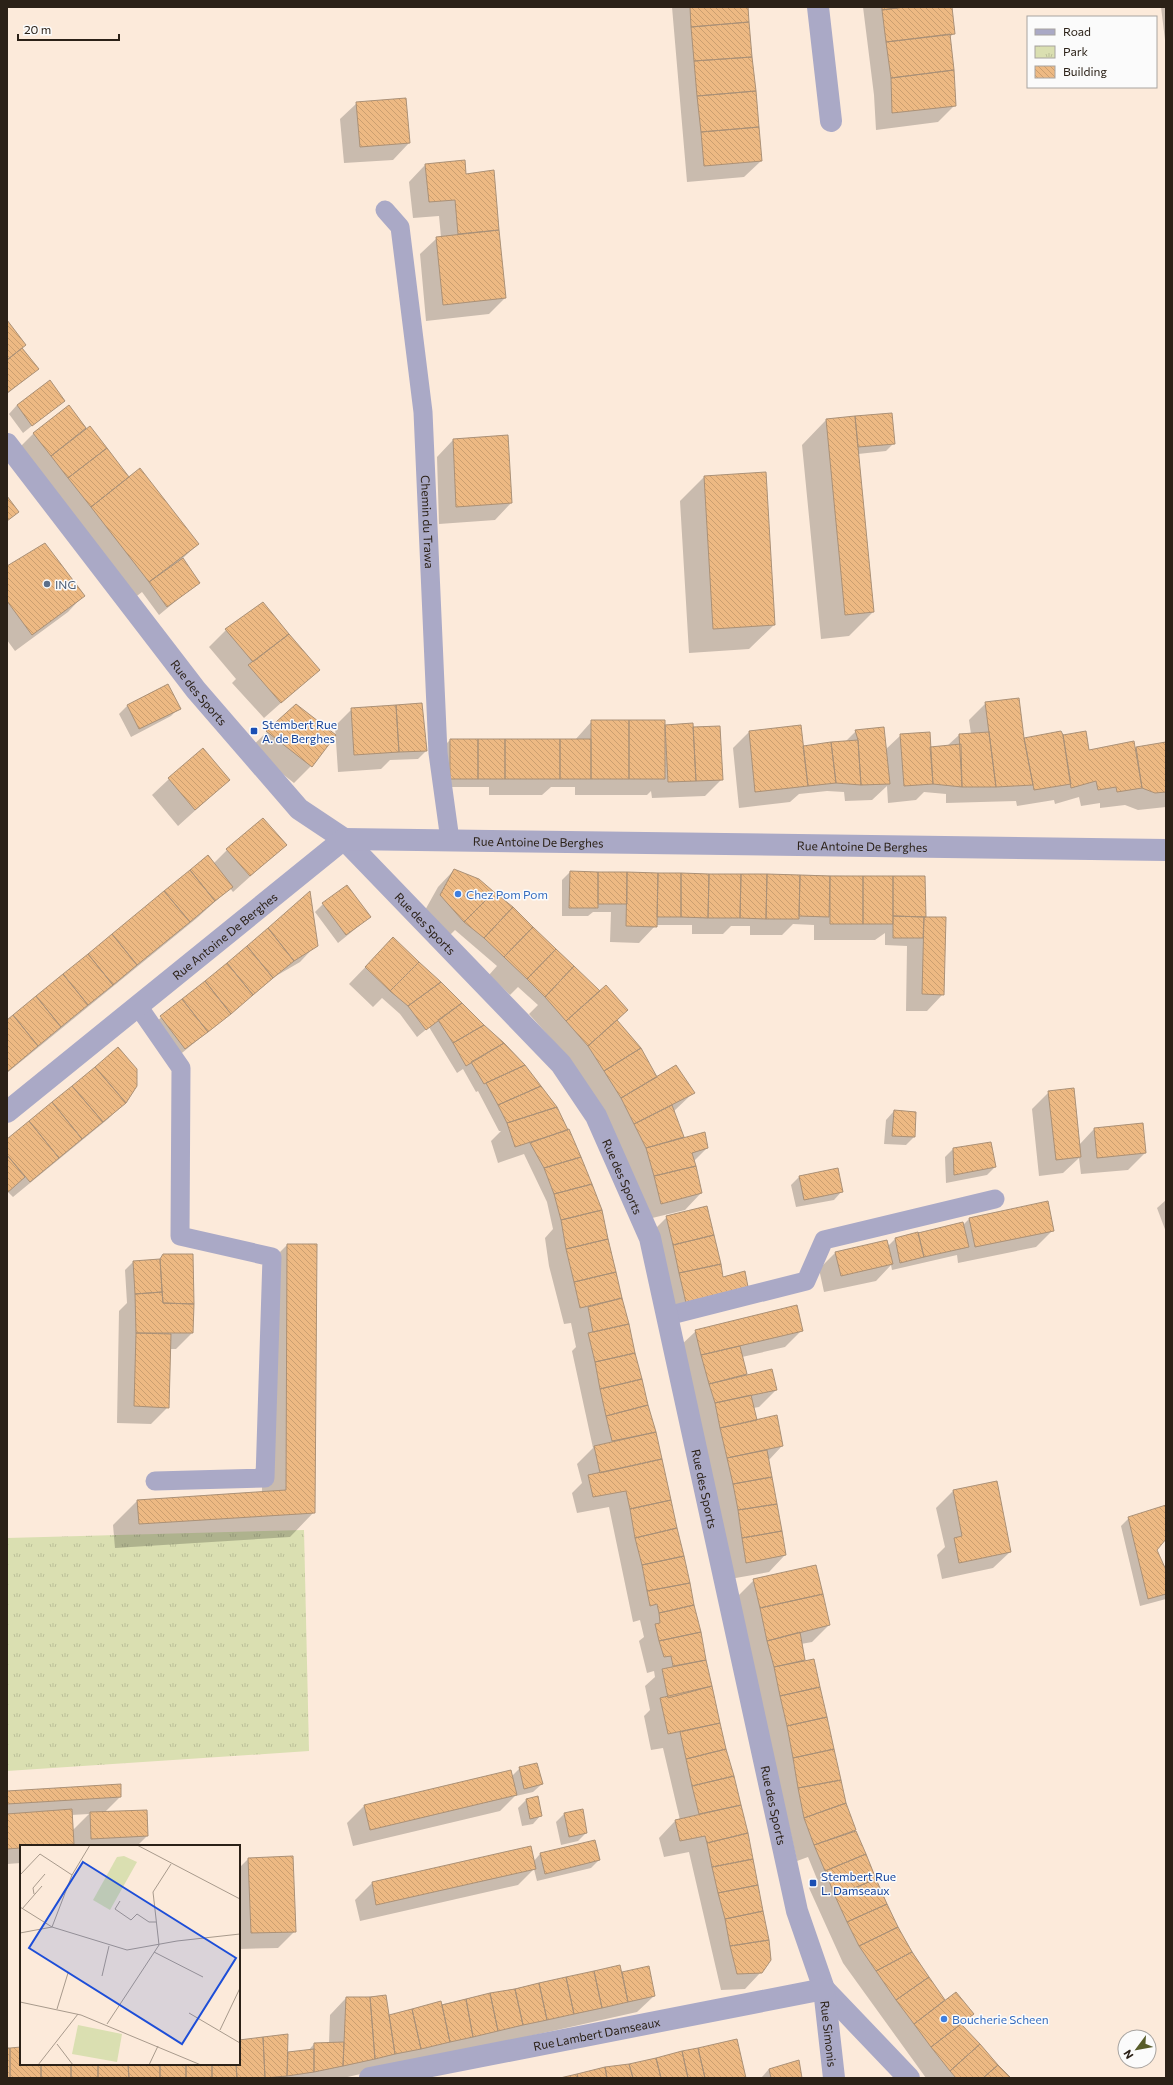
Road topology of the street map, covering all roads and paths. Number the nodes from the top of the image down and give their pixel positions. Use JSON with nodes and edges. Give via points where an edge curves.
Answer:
{"nodes":[{"id":1,"x":818,"y":7,"type":"edge"},
{"id":2,"x":831,"y":120,"type":"dead end"},
{"id":3,"x":385,"y":210,"type":"dead end"},
{"id":4,"x":7,"y":444,"type":"edge"},
{"id":5,"x":344,"y":839,"type":"junction"},
{"id":6,"x":450,"y":840,"type":"junction"},
{"id":7,"x":1166,"y":850,"type":"edge"},
{"id":8,"x":138,"y":1006,"type":"junction"},
{"id":9,"x":7,"y":1112,"type":"edge"},
{"id":10,"x":995,"y":1199,"type":"dead end"},
{"id":11,"x":667,"y":1316,"type":"junction"},
{"id":12,"x":155,"y":1482,"type":"dead end"},
{"id":13,"x":824,"y":1989,"type":"junction"},
{"id":14,"x":370,"y":2078,"type":"edge"},
{"id":15,"x":834,"y":2078,"type":"edge"},
{"id":16,"x":909,"y":2078,"type":"edge"}],
"edges":[{"from":1,"to":2,"type":"street"},
{"from":3,"to":6,"type":"lane","name":"Chemin du Trawa","via":[[400,227],[423,412],[438,753]]},
{"from":4,"to":5,"type":"street","name":"Rue des Sports","via":[[196,690],[299,809]]},
{"from":5,"to":6,"type":"street","name":"Rue Antoine De Berghes"},
{"from":5,"to":8,"type":"street","name":"Rue Antoine De Berghes"},
{"from":5,"to":11,"type":"street","name":"Rue des Sports","via":[[561,1064],[596,1116],[650,1238]]},
{"from":6,"to":7,"type":"street","name":"Rue Antoine De Berghes"},
{"from":8,"to":9,"type":"street","name":"Rue Antoine De Berghes"},
{"from":8,"to":12,"type":"lane","via":[[181,1068],[180,1236],[272,1257],[265,1478]]},
{"from":10,"to":11,"type":"lane","via":[[824,1240],[806,1281]]},
{"from":11,"to":13,"type":"street","name":"Rue des Sports","via":[[798,1911]]},
{"from":13,"to":14,"type":"street","name":"Rue Lambert Damseaux"},
{"from":13,"to":15,"type":"street","name":"Rue Simonis"},
{"from":13,"to":16,"type":"street","name":"Rue des Sports"}]}
